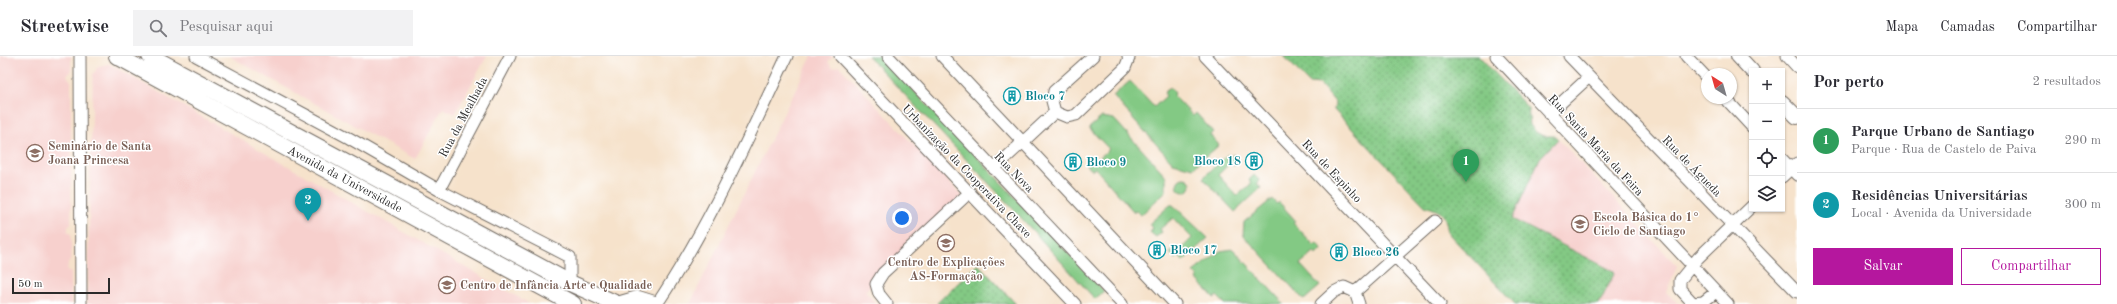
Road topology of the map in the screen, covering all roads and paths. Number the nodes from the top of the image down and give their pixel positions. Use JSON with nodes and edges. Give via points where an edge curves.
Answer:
{"nodes":[{"id":1,"x":80,"y":56,"type":"edge"},
{"id":2,"x":117,"y":56,"type":"edge"},
{"id":3,"x":150,"y":56,"type":"edge"},
{"id":4,"x":196,"y":56,"type":"edge"},
{"id":5,"x":510,"y":56,"type":"edge"},
{"id":6,"x":786,"y":56,"type":"edge"},
{"id":7,"x":840,"y":56,"type":"edge"},
{"id":8,"x":888,"y":56,"type":"edge"},
{"id":9,"x":942,"y":56,"type":"edge"},
{"id":10,"x":1093,"y":56,"type":"edge"},
{"id":11,"x":1128,"y":56,"type":"edge"},
{"id":12,"x":1205,"y":56,"type":"edge"},
{"id":13,"x":1496,"y":56,"type":"edge"},
{"id":14,"x":1569,"y":56,"type":"edge"},
{"id":15,"x":1686,"y":56,"type":"edge"},
{"id":16,"x":1738,"y":56,"type":"edge"},
{"id":17,"x":1787,"y":56,"type":"edge"},
{"id":18,"x":1797,"y":67,"type":"edge"},
{"id":19,"x":1749,"y":68,"type":"edge"},
{"id":20,"x":1701,"y":72,"type":"edge"},
{"id":21,"x":1589,"y":77,"type":"junction"},
{"id":22,"x":1731,"y":104,"type":"edge"},
{"id":23,"x":1784,"y":104,"type":"edge"},
{"id":24,"x":1055,"y":112,"type":"junction"},
{"id":25,"x":1549,"y":114,"type":"junction"},
{"id":26,"x":1797,"y":117,"type":"edge"},
{"id":27,"x":1749,"y":124,"type":"edge"},
{"id":28,"x":1024,"y":142,"type":"junction"},
{"id":29,"x":1785,"y":161,"type":"edge"},
{"id":30,"x":994,"y":169,"type":"junction"},
{"id":31,"x":1795,"y":169,"type":"edge"},
{"id":32,"x":1784,"y":176,"type":"edge"},
{"id":33,"x":439,"y":190,"type":"junction"},
{"id":34,"x":970,"y":192,"type":"junction"},
{"id":35,"x":1749,"y":209,"type":"edge"},
{"id":36,"x":1435,"y":222,"type":"dead end"},
{"id":37,"x":1731,"y":225,"type":"junction"},
{"id":38,"x":1396,"y":257,"type":"junction"},
{"id":39,"x":1691,"y":266,"type":"junction"},
{"id":40,"x":570,"y":283,"type":"junction"},
{"id":41,"x":1355,"y":292,"type":"junction"},
{"id":42,"x":1716,"y":292,"type":"junction"},
{"id":43,"x":1797,"y":292,"type":"edge"},
{"id":44,"x":1117,"y":302,"type":"edge"},
{"id":45,"x":81,"y":304,"type":"edge"},
{"id":46,"x":573,"y":304,"type":"edge"},
{"id":47,"x":617,"y":304,"type":"edge"},
{"id":48,"x":620,"y":304,"type":"edge"},
{"id":49,"x":656,"y":304,"type":"edge"},
{"id":50,"x":887,"y":304,"type":"edge"},
{"id":51,"x":1075,"y":304,"type":"edge"},
{"id":52,"x":1175,"y":304,"type":"edge"},
{"id":53,"x":1322,"y":304,"type":"edge"},
{"id":54,"x":1359,"y":304,"type":"edge"},
{"id":55,"x":1440,"y":304,"type":"edge"},
{"id":56,"x":1728,"y":304,"type":"edge"}],
"edges":[{"from":1,"to":45,"type":"street"},
{"from":2,"to":46,"type":"main road","name":"Avenida da Universidade"},
{"from":3,"to":40,"type":"main road","name":"Avenida da Universidade"},
{"from":4,"to":33,"type":"street","via":[[349,138]]},
{"from":5,"to":33,"type":"street","name":"Rua da Mealhada"},
{"from":6,"to":49,"type":"street","via":[[720,197]]},
{"from":7,"to":34,"type":"street","name":"Urbanização da Cooperativa Chave"},
{"from":8,"to":30,"type":"street","name":"Rua Nova"},
{"from":9,"to":28,"type":"street"},
{"from":10,"to":24,"type":"street","via":[[1054,91],[1052,101]]},
{"from":11,"to":24,"type":"street","via":[[1125,68],[1076,115],[1067,117]]},
{"from":12,"to":38,"type":"street","name":"Rua de Espinho"},
{"from":13,"to":25,"type":"street","name":"Rua Santa Maria da Feira"},
{"from":14,"to":21,"type":"street","name":"Rua de Águeda"},
{"from":15,"to":20,"type":"street"},
{"from":16,"to":19,"type":"street"},
{"from":17,"to":18,"type":"street"},
{"from":21,"to":25,"type":"street"},
{"from":21,"to":37,"type":"street","name":"Rua de Águeda"},
{"from":22,"to":27,"type":"street"},
{"from":23,"to":26,"type":"street"},
{"from":24,"to":28,"type":"street"},
{"from":25,"to":39,"type":"street","name":"Rua Santa Maria da Feira"},
{"from":28,"to":30,"type":"street"},
{"from":28,"to":52,"type":"street"},
{"from":29,"to":31,"type":"street"},
{"from":30,"to":44,"type":"street","name":"Rua Nova"},
{"from":31,"to":32,"type":"street"},
{"from":33,"to":40,"type":"street","via":[[570,257]]},
{"from":34,"to":50,"type":"street","via":[[884,273],[876,284],[879,294]]},
{"from":34,"to":51,"type":"street","name":"Urbanização da Cooperativa Chave"},
{"from":35,"to":37,"type":"street"},
{"from":36,"to":38,"type":"street"},
{"from":37,"to":39,"type":"street"},
{"from":37,"to":43,"type":"street","name":"Rua de Águeda"},
{"from":38,"to":41,"type":"street"},
{"from":38,"to":55,"type":"street","name":"Rua de Espinho"},
{"from":39,"to":42,"type":"street","name":"Rua Santa Maria da Feira"},
{"from":39,"to":42,"type":"street","via":[[1680,280],[1680,290],[1693,303],[1704,302]]},
{"from":40,"to":47,"type":"main road","name":"Avenida da Universidade"},
{"from":41,"to":53,"type":"street","via":[[1344,287],[1334,292]]},
{"from":41,"to":54,"type":"street"},
{"from":42,"to":56,"type":"street","name":"Rua Santa Maria da Feira"},
{"from":48,"to":49,"type":"main road","via":[[638,299]]}]}
